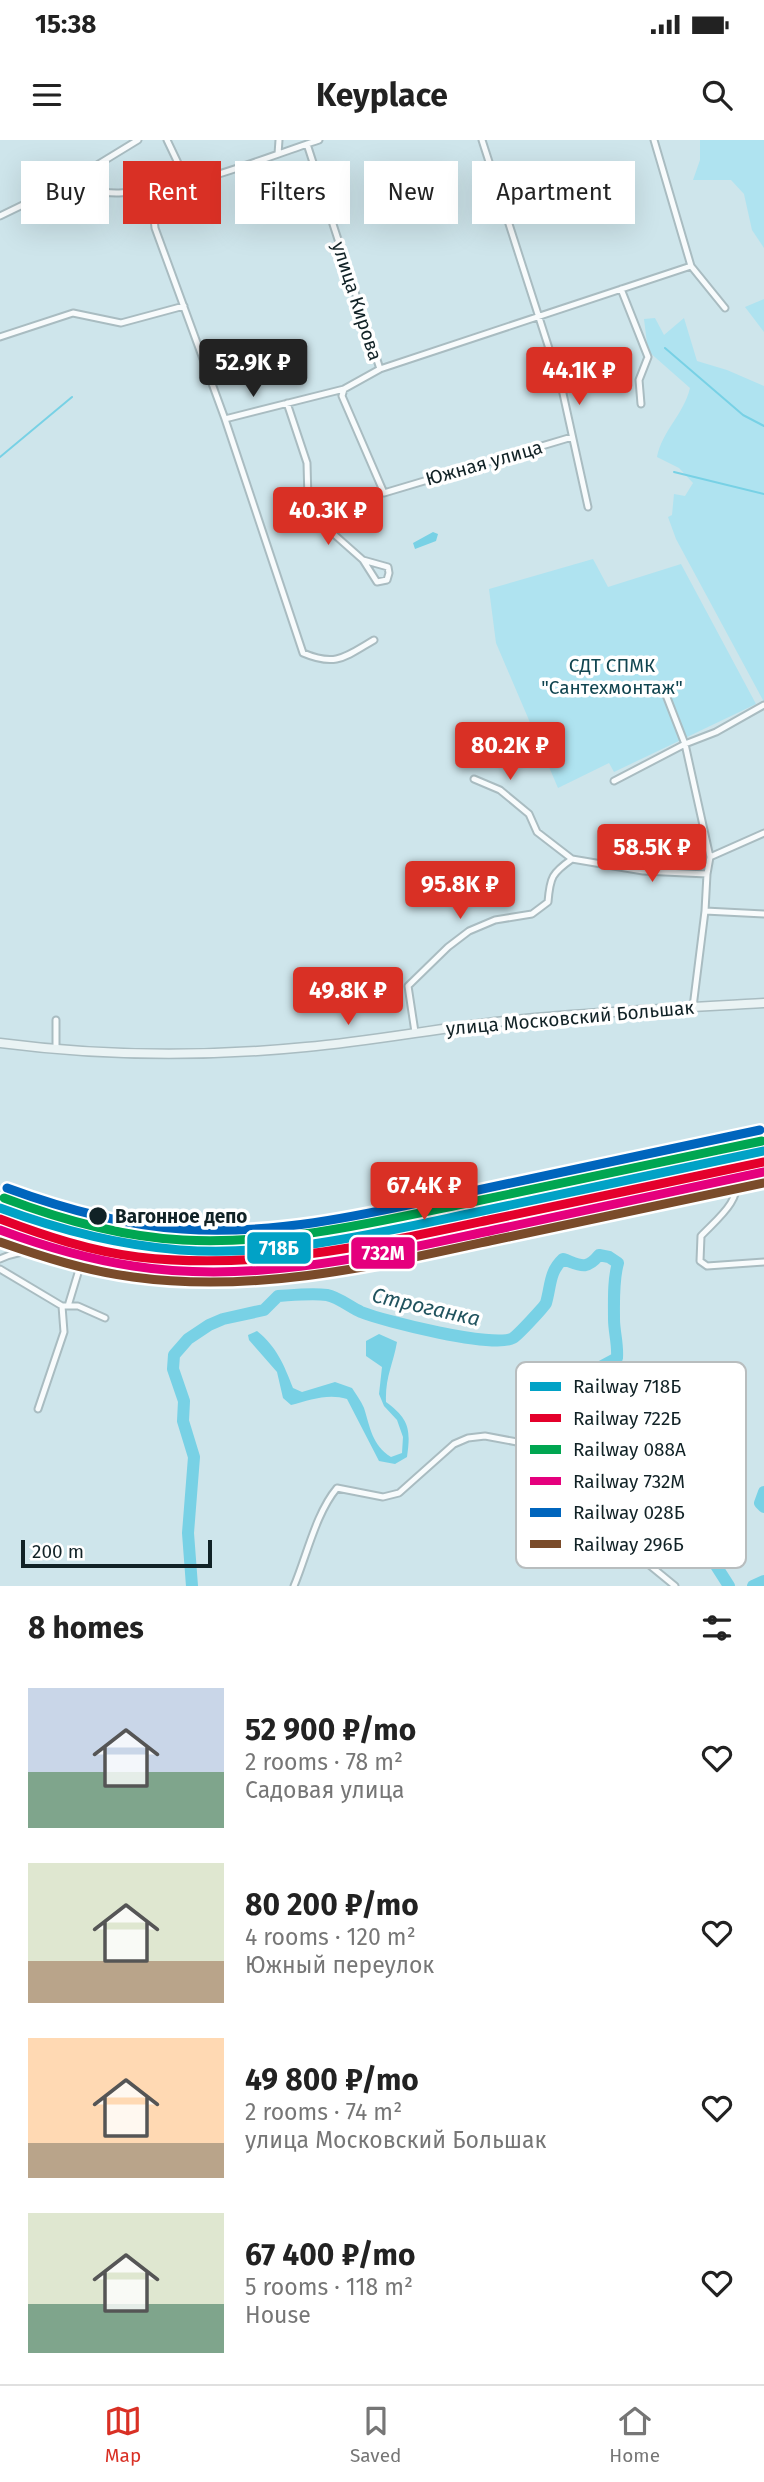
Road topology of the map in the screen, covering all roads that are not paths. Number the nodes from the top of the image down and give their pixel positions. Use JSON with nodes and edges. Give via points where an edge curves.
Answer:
{"nodes":[{"id":1,"x":138,"y":140,"type":"edge"},
{"id":2,"x":167,"y":140,"type":"edge"},
{"id":3,"x":279,"y":140,"type":"edge"},
{"id":4,"x":318,"y":140,"type":"edge"},
{"id":5,"x":482,"y":140,"type":"edge"},
{"id":6,"x":654,"y":140,"type":"edge"},
{"id":7,"x":307,"y":144,"type":"junction"},
{"id":8,"x":278,"y":154,"type":"junction"},
{"id":9,"x":104,"y":161,"type":"edge"},
{"id":10,"x":177,"y":161,"type":"edge"},
{"id":11,"x":221,"y":172,"type":"edge"},
{"id":12,"x":21,"y":206,"type":"edge"},
{"id":13,"x":0,"y":216,"type":"edge"},
{"id":14,"x":155,"y":224,"type":"edge"},
{"id":15,"x":691,"y":266,"type":"junction"},
{"id":16,"x":621,"y":289,"type":"junction"},
{"id":17,"x":184,"y":306,"type":"junction"},
{"id":18,"x":726,"y":308,"type":"dead end"},
{"id":19,"x":539,"y":316,"type":"junction"},
{"id":20,"x":0,"y":337,"type":"edge"},
{"id":21,"x":380,"y":369,"type":"junction"},
{"id":22,"x":344,"y":389,"type":"junction"},
{"id":23,"x":334,"y":392,"type":"junction"},
{"id":24,"x":342,"y":397,"type":"junction"},
{"id":25,"x":287,"y":404,"type":"junction"},
{"id":26,"x":641,"y":404,"type":"dead end"},
{"id":27,"x":225,"y":419,"type":"junction"},
{"id":28,"x":572,"y":437,"type":"junction"},
{"id":29,"x":588,"y":507,"type":"dead end"},
{"id":30,"x":363,"y":560,"type":"junction"},
{"id":31,"x":374,"y":640,"type":"dead end"},
{"id":32,"x":666,"y":695,"type":"dead end"},
{"id":33,"x":764,"y":705,"type":"edge"},
{"id":34,"x":685,"y":744,"type":"junction"},
{"id":35,"x":474,"y":779,"type":"dead end"},
{"id":36,"x":614,"y":781,"type":"dead end"},
{"id":37,"x":764,"y":832,"type":"edge"},
{"id":38,"x":710,"y":858,"type":"junction"},
{"id":39,"x":572,"y":859,"type":"junction"},
{"id":40,"x":707,"y":874,"type":"junction"},
{"id":41,"x":705,"y":911,"type":"junction"},
{"id":42,"x":764,"y":914,"type":"edge"},
{"id":43,"x":764,"y":1003,"type":"edge"},
{"id":44,"x":693,"y":1007,"type":"junction"},
{"id":45,"x":56,"y":1020,"type":"dead end"},
{"id":46,"x":415,"y":1032,"type":"junction"},
{"id":47,"x":0,"y":1043,"type":"edge"},
{"id":48,"x":57,"y":1048,"type":"junction"},
{"id":49,"x":0,"y":1259,"type":"edge"},
{"id":50,"x":764,"y":1262,"type":"edge"},
{"id":51,"x":0,"y":1269,"type":"edge"},
{"id":52,"x":78,"y":1273,"type":"dead end"},
{"id":53,"x":65,"y":1306,"type":"junction"},
{"id":54,"x":105,"y":1318,"type":"dead end"},
{"id":55,"x":38,"y":1409,"type":"dead end"},
{"id":56,"x":516,"y":1442,"type":"edge"},
{"id":57,"x":653,"y":1568,"type":"edge"},
{"id":58,"x":294,"y":1586,"type":"edge"},
{"id":59,"x":675,"y":1586,"type":"edge"}],
"edges":[{"from":1,"to":9,"type":"street"},
{"from":2,"to":10,"type":"street"},
{"from":3,"to":8,"type":"street"},
{"from":4,"to":7,"type":"street"},
{"from":5,"to":19,"type":"street"},
{"from":6,"to":15,"type":"street"},
{"from":7,"to":8,"type":"street"},
{"from":7,"to":21,"type":"street","name":"улица Кирова"},
{"from":8,"to":11,"type":"street"},
{"from":12,"to":13,"type":"street"},
{"from":14,"to":17,"type":"street"},
{"from":15,"to":16,"type":"street"},
{"from":15,"to":18,"type":"street"},
{"from":16,"to":19,"type":"street"},
{"from":16,"to":26,"type":"street","via":[[648,357],[639,380]]},
{"from":17,"to":20,"type":"street","via":[[121,323],[73,313]]},
{"from":17,"to":27,"type":"street"},
{"from":19,"to":21,"type":"street"},
{"from":19,"to":28,"type":"street"},
{"from":21,"to":22,"type":"street","name":"улица Кирова"},
{"from":22,"to":23,"type":"street","name":"улица Кирова"},
{"from":22,"to":24,"type":"street"},
{"from":23,"to":24,"type":"street"},
{"from":23,"to":25,"type":"street","name":"улица Кирова"},
{"from":24,"to":28,"type":"street","name":"Южная улица","via":[[384,493]]},
{"from":25,"to":27,"type":"street","name":"улица Кирова"},
{"from":25,"to":30,"type":"street","via":[[307,463],[308,500],[328,529]]},
{"from":27,"to":31,"type":"street","via":[[303,653],[320,660],[342,659]]},
{"from":28,"to":29,"type":"street"},
{"from":30,"to":30,"type":"street","via":[[377,582],[387,580],[388,567]]},
{"from":32,"to":34,"type":"street"},
{"from":33,"to":34,"type":"street"},
{"from":34,"to":36,"type":"street"},
{"from":34,"to":38,"type":"street"},
{"from":35,"to":39,"type":"street","via":[[500,790],[529,814],[537,832]]},
{"from":37,"to":38,"type":"street"},
{"from":38,"to":40,"type":"street"},
{"from":39,"to":40,"type":"street","via":[[643,871]]},
{"from":39,"to":46,"type":"street","via":[[556,870],[548,902],[532,914],[495,920],[469,931],[408,986]]},
{"from":40,"to":41,"type":"street"},
{"from":41,"to":42,"type":"street"},
{"from":41,"to":44,"type":"street"},
{"from":43,"to":44,"type":"street","name":"улица Московский Большак"},
{"from":44,"to":46,"type":"street","name":"улица Московский Большак"},
{"from":45,"to":48,"type":"street"},
{"from":46,"to":48,"type":"street","name":"улица Московский Большак","via":[[307,1047],[216,1053]]},
{"from":47,"to":48,"type":"street","name":"улица Московский Большак"},
{"from":49,"to":50,"type":"street","via":[[14,1253],[53,1252],[149,1266],[310,1260],[710,1175],[736,1174],[738,1183],[726,1212],[699,1238],[700,1261],[707,1266]]},
{"from":51,"to":53,"type":"street"},
{"from":52,"to":53,"type":"street"},
{"from":53,"to":54,"type":"street","via":[[78,1306]]},
{"from":53,"to":55,"type":"street","via":[[64,1332]]},
{"from":56,"to":58,"type":"street","via":[[485,1436],[454,1444],[399,1493],[383,1497],[337,1488],[327,1500]]},
{"from":57,"to":59,"type":"street"}]}
